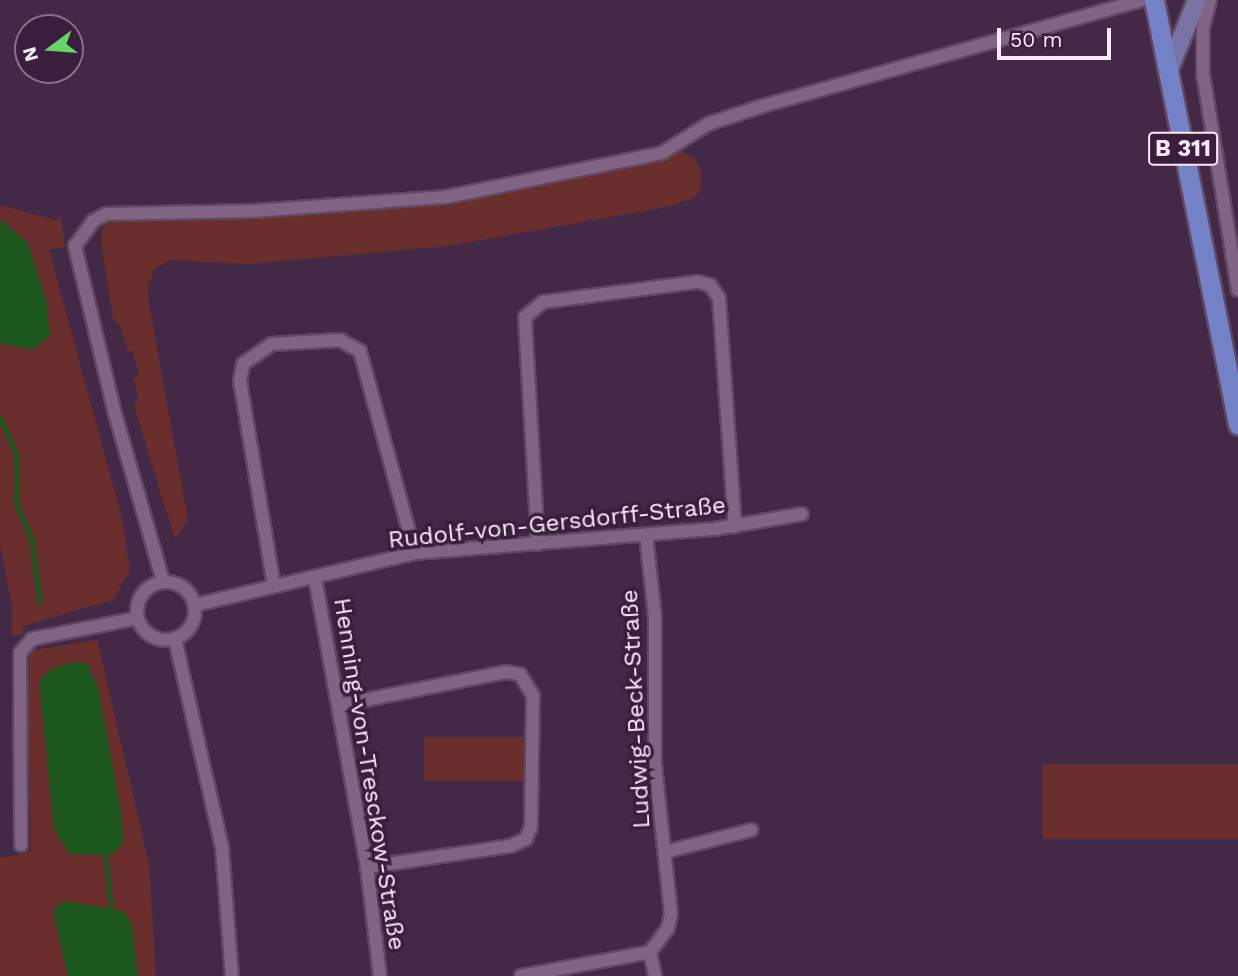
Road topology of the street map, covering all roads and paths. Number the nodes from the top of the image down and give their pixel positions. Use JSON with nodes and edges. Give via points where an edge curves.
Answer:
{"nodes":[{"id":1,"x":1142,"y":0,"type":"edge"},
{"id":2,"x":1154,"y":0,"type":"edge"},
{"id":3,"x":1196,"y":0,"type":"edge"},
{"id":4,"x":1210,"y":0,"type":"edge"},
{"id":5,"x":1168,"y":72,"type":"junction"},
{"id":6,"x":1238,"y":290,"type":"edge"},
{"id":7,"x":1238,"y":425,"type":"edge"},
{"id":8,"x":802,"y":514,"type":"dead end"},
{"id":9,"x":735,"y":526,"type":"junction"},
{"id":10,"x":646,"y":535,"type":"junction"},
{"id":11,"x":538,"y":544,"type":"junction"},
{"id":12,"x":415,"y":553,"type":"junction"},
{"id":13,"x":316,"y":578,"type":"junction"},
{"id":14,"x":163,"y":581,"type":"junction"},
{"id":15,"x":274,"y":586,"type":"junction"},
{"id":16,"x":195,"y":605,"type":"junction"},
{"id":17,"x":138,"y":618,"type":"junction"},
{"id":18,"x":175,"y":639,"type":"junction"},
{"id":19,"x":341,"y":705,"type":"junction"},
{"id":20,"x":751,"y":830,"type":"dead end"},
{"id":21,"x":21,"y":845,"type":"dead end"},
{"id":22,"x":665,"y":852,"type":"junction"},
{"id":23,"x":367,"y":867,"type":"junction"},
{"id":24,"x":650,"y":952,"type":"junction"},
{"id":25,"x":232,"y":976,"type":"edge"},
{"id":26,"x":380,"y":976,"type":"edge"},
{"id":27,"x":521,"y":976,"type":"edge"},
{"id":28,"x":655,"y":976,"type":"edge"}],
"edges":[{"from":1,"to":14,"type":"street","via":[[759,107],[708,124],[662,153],[446,197],[254,211],[106,214],[93,221],[75,246]]},
{"from":2,"to":5,"type":"main road","number":"B 311"},
{"from":3,"to":5,"type":"main road"},
{"from":4,"to":6,"type":"street","via":[[1203,29],[1203,74]]},
{"from":5,"to":7,"type":"main road","number":"B 311"},
{"from":8,"to":9,"type":"street","name":"Rudolf-von-Gersdorff-Straße"},
{"from":9,"to":10,"type":"street","name":"Rudolf-von-Gersdorff-Straße"},
{"from":9,"to":11,"type":"street","via":[[719,298],[710,285],[698,282],[543,302],[525,317],[522,327]]},
{"from":10,"to":11,"type":"street","name":"Rudolf-von-Gersdorff-Straße"},
{"from":10,"to":22,"type":"street","name":"Ludwig-Beck-Straße","via":[[655,617],[655,765]]},
{"from":11,"to":12,"type":"street","name":"Rudolf-von-Gersdorff-Straße"},
{"from":12,"to":13,"type":"street","name":"Rudolf-von-Gersdorff-Straße"},
{"from":12,"to":15,"type":"street","via":[[360,351],[340,340],[272,344],[243,364],[240,381]]},
{"from":13,"to":15,"type":"street","name":"Rudolf-von-Gersdorff-Straße"},
{"from":13,"to":19,"type":"street","name":"Henning-von-Tresckow-Straße"},
{"from":14,"to":16,"type":"street","via":[[180,584]]},
{"from":14,"to":17,"type":"street","via":[[142,594]]},
{"from":15,"to":16,"type":"street","name":"Rudolf-von-Gersdorff-Straße"},
{"from":16,"to":18,"type":"street","via":[[189,629]]},
{"from":17,"to":18,"type":"street","via":[[152,636]]},
{"from":17,"to":21,"type":"street","via":[[32,639],[20,653]]},
{"from":18,"to":25,"type":"street","via":[[222,848]]},
{"from":19,"to":23,"type":"street","name":"Henning-von-Tresckow-Straße"},
{"from":19,"to":23,"type":"street","via":[[505,672],[520,674],[533,696],[531,827],[526,839],[510,846]]},
{"from":20,"to":22,"type":"street"},
{"from":22,"to":24,"type":"street","name":"Ludwig-Beck-Straße","via":[[671,914],[668,928]]},
{"from":23,"to":26,"type":"street","name":"Henning-von-Tresckow-Straße"},
{"from":24,"to":27,"type":"street"},
{"from":24,"to":28,"type":"street"}]}
